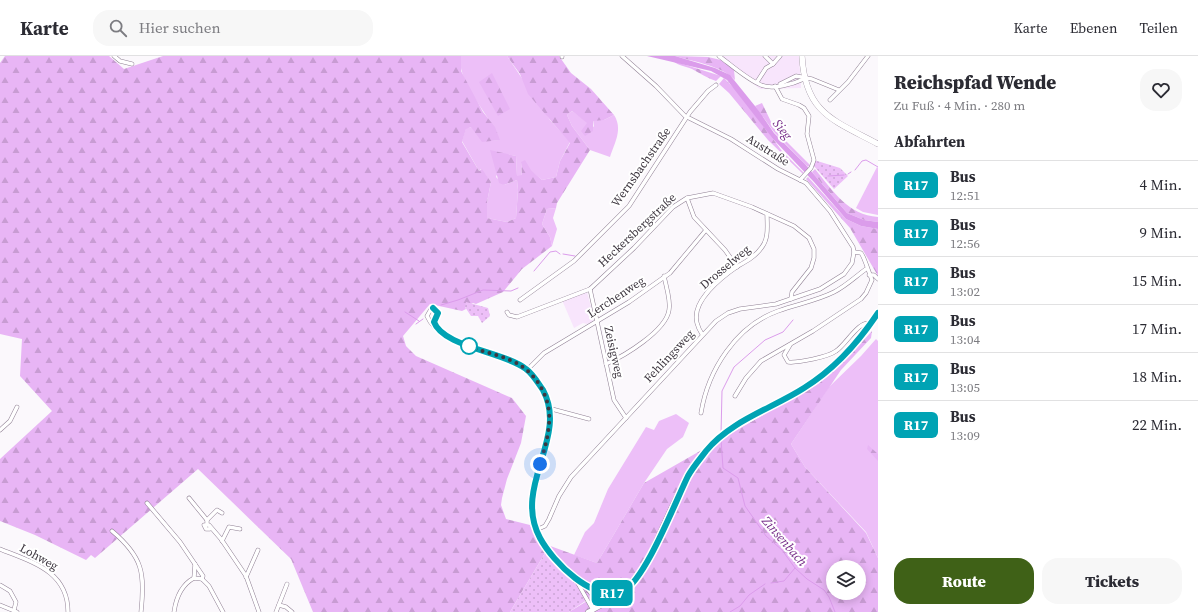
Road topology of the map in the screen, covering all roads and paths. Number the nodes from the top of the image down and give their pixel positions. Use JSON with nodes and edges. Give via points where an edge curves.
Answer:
{"nodes":[{"id":1,"x":114,"y":56,"type":"edge"},
{"id":2,"x":622,"y":56,"type":"edge"},
{"id":3,"x":719,"y":56,"type":"edge"},
{"id":4,"x":765,"y":56,"type":"edge"},
{"id":5,"x":780,"y":56,"type":"edge"},
{"id":6,"x":802,"y":56,"type":"edge"},
{"id":7,"x":868,"y":56,"type":"edge"},
{"id":8,"x":132,"y":64,"type":"dead end"},
{"id":9,"x":773,"y":64,"type":"junction"},
{"id":10,"x":804,"y":78,"type":"junction"},
{"id":11,"x":756,"y":82,"type":"junction"},
{"id":12,"x":716,"y":85,"type":"dead end"},
{"id":13,"x":775,"y":86,"type":"junction"},
{"id":14,"x":839,"y":90,"type":"junction"},
{"id":15,"x":830,"y":100,"type":"dead end"},
{"id":16,"x":688,"y":117,"type":"junction"},
{"id":17,"x":877,"y":141,"type":"edge"},
{"id":18,"x":800,"y":180,"type":"junction"},
{"id":19,"x":687,"y":198,"type":"junction"},
{"id":20,"x":768,"y":214,"type":"junction"},
{"id":21,"x":706,"y":230,"type":"junction"},
{"id":22,"x":854,"y":252,"type":"junction"},
{"id":23,"x":737,"y":267,"type":"junction"},
{"id":24,"x":866,"y":269,"type":"junction"},
{"id":25,"x":869,"y":275,"type":"junction"},
{"id":26,"x":664,"y":276,"type":"junction"},
{"id":27,"x":878,"y":279,"type":"edge"},
{"id":28,"x":590,"y":289,"type":"junction"},
{"id":29,"x":791,"y":299,"type":"junction"},
{"id":30,"x":520,"y":300,"type":"dead end"},
{"id":31,"x":507,"y":312,"type":"dead end"},
{"id":32,"x":878,"y":313,"type":"edge"},
{"id":33,"x":597,"y":322,"type":"junction"},
{"id":34,"x":871,"y":324,"type":"junction"},
{"id":35,"x":436,"y":328,"type":"junction"},
{"id":36,"x":702,"y":334,"type":"junction"},
{"id":37,"x":790,"y":344,"type":"junction"},
{"id":38,"x":606,"y":364,"type":"junction"},
{"id":39,"x":528,"y":370,"type":"junction"},
{"id":40,"x":735,"y":396,"type":"dead end"},
{"id":41,"x":17,"y":408,"type":"dead end"},
{"id":42,"x":548,"y":408,"type":"junction"},
{"id":43,"x":701,"y":413,"type":"dead end"},
{"id":44,"x":626,"y":418,"type":"junction"},
{"id":45,"x":590,"y":419,"type":"dead end"},
{"id":46,"x":0,"y":430,"type":"edge"},
{"id":47,"x":189,"y":498,"type":"dead end"},
{"id":48,"x":146,"y":503,"type":"dead end"},
{"id":49,"x":222,"y":513,"type":"dead end"},
{"id":50,"x":207,"y":522,"type":"junction"},
{"id":51,"x":240,"y":529,"type":"dead end"},
{"id":52,"x":536,"y":530,"type":"junction"},
{"id":53,"x":112,"y":531,"type":"dead end"},
{"id":54,"x":222,"y":541,"type":"junction"},
{"id":55,"x":0,"y":548,"type":"edge"},
{"id":56,"x":258,"y":550,"type":"dead end"},
{"id":57,"x":195,"y":564,"type":"junction"},
{"id":58,"x":246,"y":577,"type":"junction"},
{"id":59,"x":194,"y":578,"type":"junction"},
{"id":60,"x":202,"y":579,"type":"junction"},
{"id":61,"x":576,"y":579,"type":"junction"},
{"id":62,"x":287,"y":584,"type":"dead end"},
{"id":63,"x":0,"y":585,"type":"edge"},
{"id":64,"x":624,"y":590,"type":"junction"},
{"id":65,"x":279,"y":604,"type":"junction"},
{"id":66,"x":0,"y":605,"type":"edge"},
{"id":67,"x":16,"y":611,"type":"edge"},
{"id":68,"x":590,"y":611,"type":"edge"},
{"id":69,"x":68,"y":612,"type":"edge"},
{"id":70,"x":141,"y":612,"type":"edge"},
{"id":71,"x":174,"y":612,"type":"edge"},
{"id":72,"x":223,"y":612,"type":"edge"},
{"id":73,"x":259,"y":612,"type":"edge"},
{"id":74,"x":276,"y":612,"type":"edge"},
{"id":75,"x":292,"y":612,"type":"edge"}],
"edges":[{"from":1,"to":8,"type":"street","via":[[120,61]]},
{"from":2,"to":16,"type":"street","name":"Austraße"},
{"from":3,"to":11,"type":"street"},
{"from":4,"to":9,"type":"street"},
{"from":5,"to":9,"type":"street"},
{"from":6,"to":10,"type":"main road"},
{"from":7,"to":14,"type":"street"},
{"from":9,"to":11,"type":"street","via":[[766,68]]},
{"from":10,"to":13,"type":"street","via":[[796,76]]},
{"from":10,"to":14,"type":"street","via":[[812,78]]},
{"from":10,"to":17,"type":"main road","via":[[812,99],[827,116]]},
{"from":11,"to":13,"type":"street","via":[[762,86]]},
{"from":12,"to":16,"type":"street","name":"Wernsbachstraße","via":[[708,91]]},
{"from":13,"to":18,"type":"street","via":[[782,100],[799,105],[808,112],[807,134],[814,157],[811,168]]},
{"from":14,"to":15,"type":"street"},
{"from":16,"to":18,"type":"street","name":"Austraße"},
{"from":16,"to":30,"type":"street","name":"Wernsbachstraße","via":[[629,206],[574,261]]},
{"from":18,"to":22,"type":"street","name":"Austraße","via":[[806,183],[830,211],[854,247]]},
{"from":19,"to":20,"type":"street","name":"Heckersbergstraße","via":[[702,194],[722,195]]},
{"from":19,"to":21,"type":"street","via":[[694,216]]},
{"from":19,"to":28,"type":"street","name":"Heckersbergstraße","via":[[673,207]]},
{"from":20,"to":23,"type":"street","name":"Drosselweg","via":[[767,236],[763,246]]},
{"from":20,"to":29,"type":"street","name":"Heckersbergstraße","via":[[804,233],[814,249],[811,268],[792,292]]},
{"from":21,"to":23,"type":"street"},
{"from":21,"to":26,"type":"street","name":"Lerchenweg","via":[[693,248]]},
{"from":22,"to":24,"type":"street","name":"Austraße","via":[[863,255]]},
{"from":22,"to":29,"type":"street","name":"Fehlingsweg","via":[[852,263],[837,280]]},
{"from":23,"to":36,"type":"street","name":"Drosselweg","via":[[704,295],[696,314],[696,322]]},
{"from":24,"to":25,"type":"street","name":"Austraße"},
{"from":24,"to":43,"type":"street","via":[[834,292],[778,311],[762,318],[742,332],[729,347],[711,381],[704,396]]},
{"from":25,"to":27,"type":"street","via":[[874,275]]},
{"from":25,"to":37,"type":"street","via":[[871,284],[861,299],[813,332]]},
{"from":26,"to":33,"type":"street","name":"Lerchenweg"},
{"from":26,"to":38,"type":"street","via":[[669,310],[665,321],[634,349]]},
{"from":28,"to":31,"type":"street","name":"Heckersbergstraße","via":[[517,317]]},
{"from":28,"to":33,"type":"street","name":"Zeisigweg"},
{"from":29,"to":36,"type":"street","name":"Fehlingsweg","via":[[728,313]]},
{"from":32,"to":34,"type":"street"},
{"from":33,"to":38,"type":"street","name":"Zeisigweg"},
{"from":33,"to":39,"type":"street","name":"Lerchenweg","via":[[544,353]]},
{"from":34,"to":37,"type":"street","via":[[860,325],[835,352],[798,363],[785,360],[784,356]]},
{"from":34,"to":64,"type":"street","via":[[824,374],[803,389],[725,433],[708,448],[695,465],[643,568]]},
{"from":35,"to":35,"type":"street","via":[[434,322],[438,313],[431,309],[427,316]]},
{"from":35,"to":39,"type":"street","via":[[460,343],[511,360]]},
{"from":36,"to":44,"type":"street","name":"Fehlingsweg"},
{"from":37,"to":40,"type":"street","via":[[755,367]]},
{"from":38,"to":44,"type":"street","name":"Zeisigweg","via":[[614,400]]},
{"from":39,"to":42,"type":"street","via":[[544,393]]},
{"from":41,"to":46,"type":"street","via":[[10,422]]},
{"from":42,"to":45,"type":"street"},
{"from":42,"to":52,"type":"street","via":[[548,437],[531,505]]},
{"from":44,"to":52,"type":"street","name":"Fehlingsweg","via":[[571,477],[559,496],[550,520]]},
{"from":47,"to":50,"type":"street"},
{"from":48,"to":57,"type":"street","via":[[180,542]]},
{"from":49,"to":50,"type":"street","via":[[217,510]]},
{"from":50,"to":54,"type":"street"},
{"from":51,"to":54,"type":"street","via":[[229,527]]},
{"from":52,"to":61,"type":"street","via":[[548,548]]},
{"from":53,"to":70,"type":"street","via":[[126,543],[141,570],[144,582]]},
{"from":54,"to":58,"type":"street"},
{"from":55,"to":69,"type":"street","name":"Lohweg","via":[[56,576],[66,591]]},
{"from":56,"to":58,"type":"street"},
{"from":57,"to":59,"type":"street"},
{"from":57,"to":60,"type":"street","via":[[203,576]]},
{"from":58,"to":73,"type":"street"},
{"from":59,"to":60,"type":"street"},
{"from":59,"to":71,"type":"street","via":[[184,584]]},
{"from":60,"to":72,"type":"street","via":[[209,586]]},
{"from":61,"to":64,"type":"street","via":[[602,593]]},
{"from":61,"to":68,"type":"street"},
{"from":61,"to":68,"type":"street","via":[[593,594],[594,602]]},
{"from":62,"to":65,"type":"street"},
{"from":63,"to":67,"type":"street","via":[[10,591],[16,602]]},
{"from":64,"to":68,"type":"street","via":[[609,602]]},
{"from":65,"to":74,"type":"street"},
{"from":65,"to":75,"type":"street"},
{"from":66,"to":67,"type":"street"}]}
